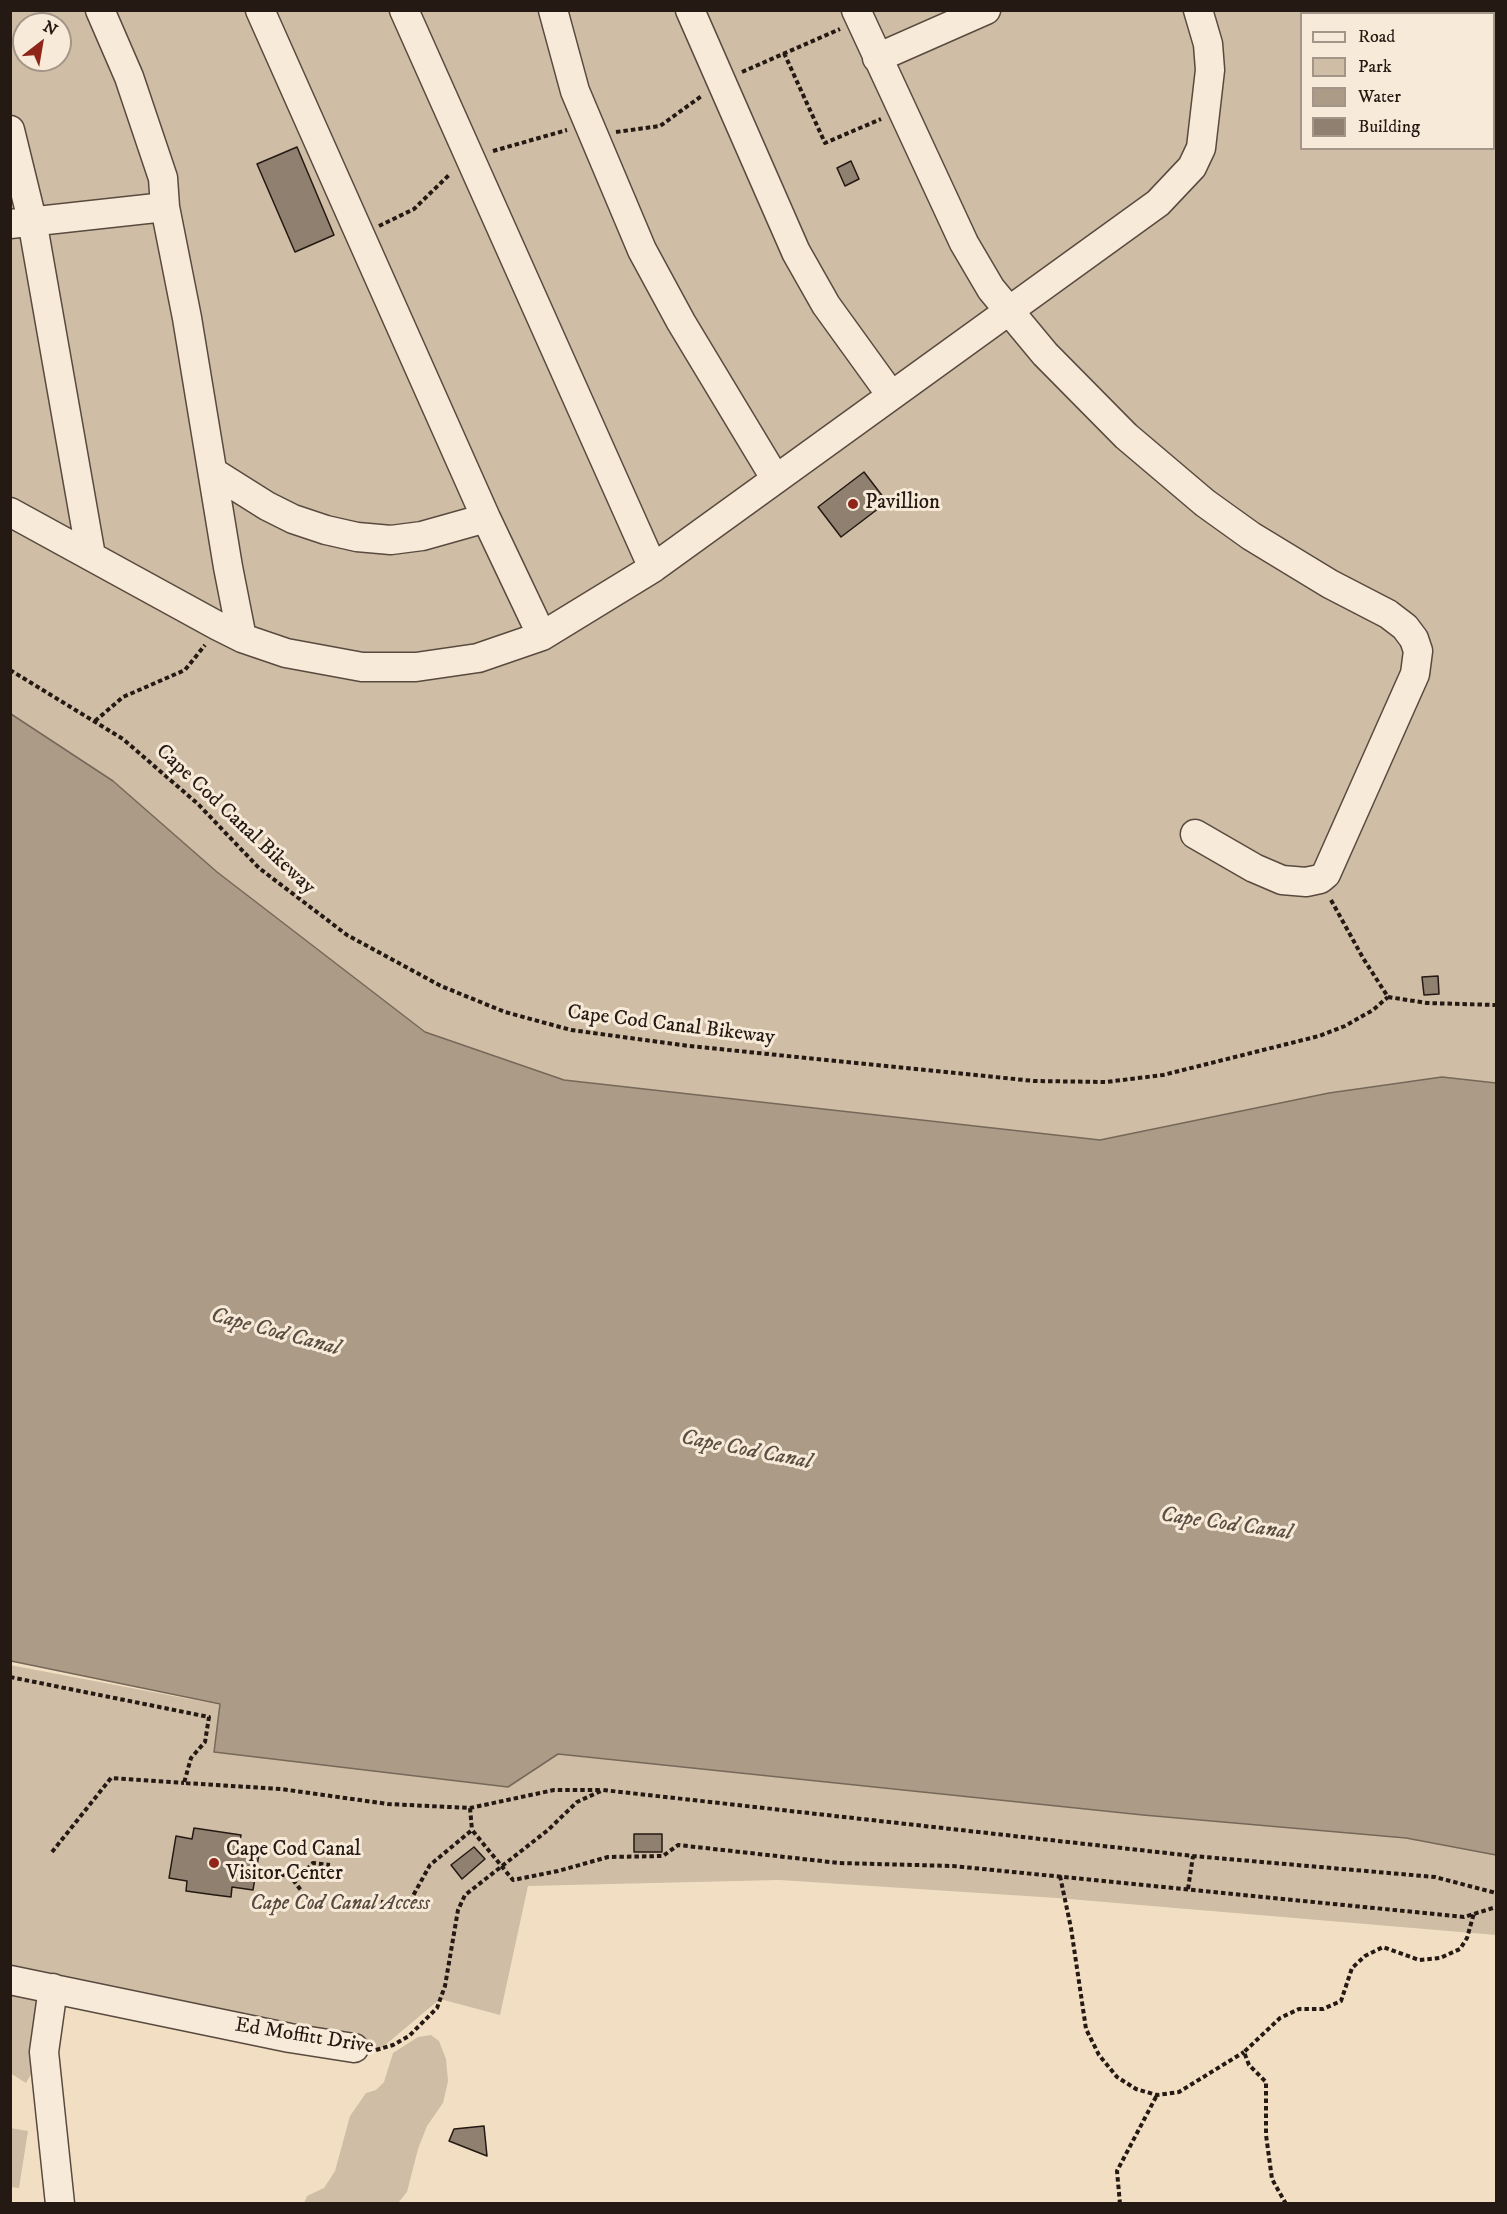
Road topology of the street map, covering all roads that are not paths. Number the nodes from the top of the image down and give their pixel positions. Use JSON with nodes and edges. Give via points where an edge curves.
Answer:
{"nodes":[{"id":1,"x":100,"y":10,"type":"edge"},
{"id":2,"x":260,"y":10,"type":"edge"},
{"id":3,"x":404,"y":10,"type":"edge"},
{"id":4,"x":553,"y":10,"type":"edge"},
{"id":5,"x":690,"y":10,"type":"edge"},
{"id":6,"x":856,"y":10,"type":"edge"},
{"id":7,"x":986,"y":10,"type":"edge"},
{"id":8,"x":1198,"y":10,"type":"edge"},
{"id":9,"x":877,"y":58,"type":"junction"},
{"id":10,"x":10,"y":130,"type":"edge"},
{"id":11,"x":165,"y":207,"type":"junction"},
{"id":12,"x":21,"y":222,"type":"edge"},
{"id":13,"x":1009,"y":312,"type":"junction"},
{"id":14,"x":891,"y":395,"type":"junction"},
{"id":15,"x":213,"y":472,"type":"junction"},
{"id":16,"x":775,"y":478,"type":"junction"},
{"id":17,"x":10,"y":512,"type":"edge"},
{"id":18,"x":486,"y":518,"type":"junction"},
{"id":19,"x":91,"y":556,"type":"junction"},
{"id":20,"x":653,"y":568,"type":"junction"},
{"id":21,"x":230,"y":632,"type":"junction"},
{"id":22,"x":542,"y":636,"type":"junction"},
{"id":23,"x":1195,"y":834,"type":"dead end"},
{"id":24,"x":10,"y":1980,"type":"edge"},
{"id":25,"x":53,"y":1988,"type":"junction"},
{"id":26,"x":354,"y":2048,"type":"road end"},
{"id":27,"x":60,"y":2204,"type":"edge"}],
"edges":[{"from":1,"to":11,"type":"street","via":[[122,56],[145,122],[163,178]]},
{"from":2,"to":18,"type":"street"},
{"from":3,"to":20,"type":"street"},
{"from":4,"to":16,"type":"street","via":[[575,91],[642,250]]},
{"from":5,"to":14,"type":"street","via":[[782,223],[811,280]]},
{"from":6,"to":9,"type":"street"},
{"from":7,"to":9,"type":"street"},
{"from":8,"to":13,"type":"street","via":[[1208,44],[1210,70],[1201,148],[1192,167],[1158,203]]},
{"from":9,"to":13,"type":"street","via":[[964,243]]},
{"from":10,"to":12,"type":"street"},
{"from":11,"to":12,"type":"street"},
{"from":11,"to":15,"type":"street"},
{"from":12,"to":19,"type":"street"},
{"from":13,"to":14,"type":"street"},
{"from":13,"to":23,"type":"street","via":[[1126,436],[1205,503],[1330,584],[1388,614],[1414,639],[1418,651],[1415,674],[1331,866],[1320,879],[1294,881],[1269,876]]},
{"from":14,"to":16,"type":"street"},
{"from":15,"to":18,"type":"street","via":[[293,519],[357,537],[391,540],[422,536]]},
{"from":15,"to":21,"type":"street"},
{"from":16,"to":20,"type":"street"},
{"from":17,"to":19,"type":"street"},
{"from":18,"to":22,"type":"street"},
{"from":19,"to":21,"type":"street"},
{"from":20,"to":22,"type":"street"},
{"from":21,"to":22,"type":"street","via":[[286,652],[363,667],[416,667],[478,658]]},
{"from":24,"to":25,"type":"street","name":"Ed Moffitt Drive"},
{"from":25,"to":26,"type":"street","name":"Ed Moffitt Drive"},
{"from":25,"to":27,"type":"street","via":[[44,2052]]}]}
